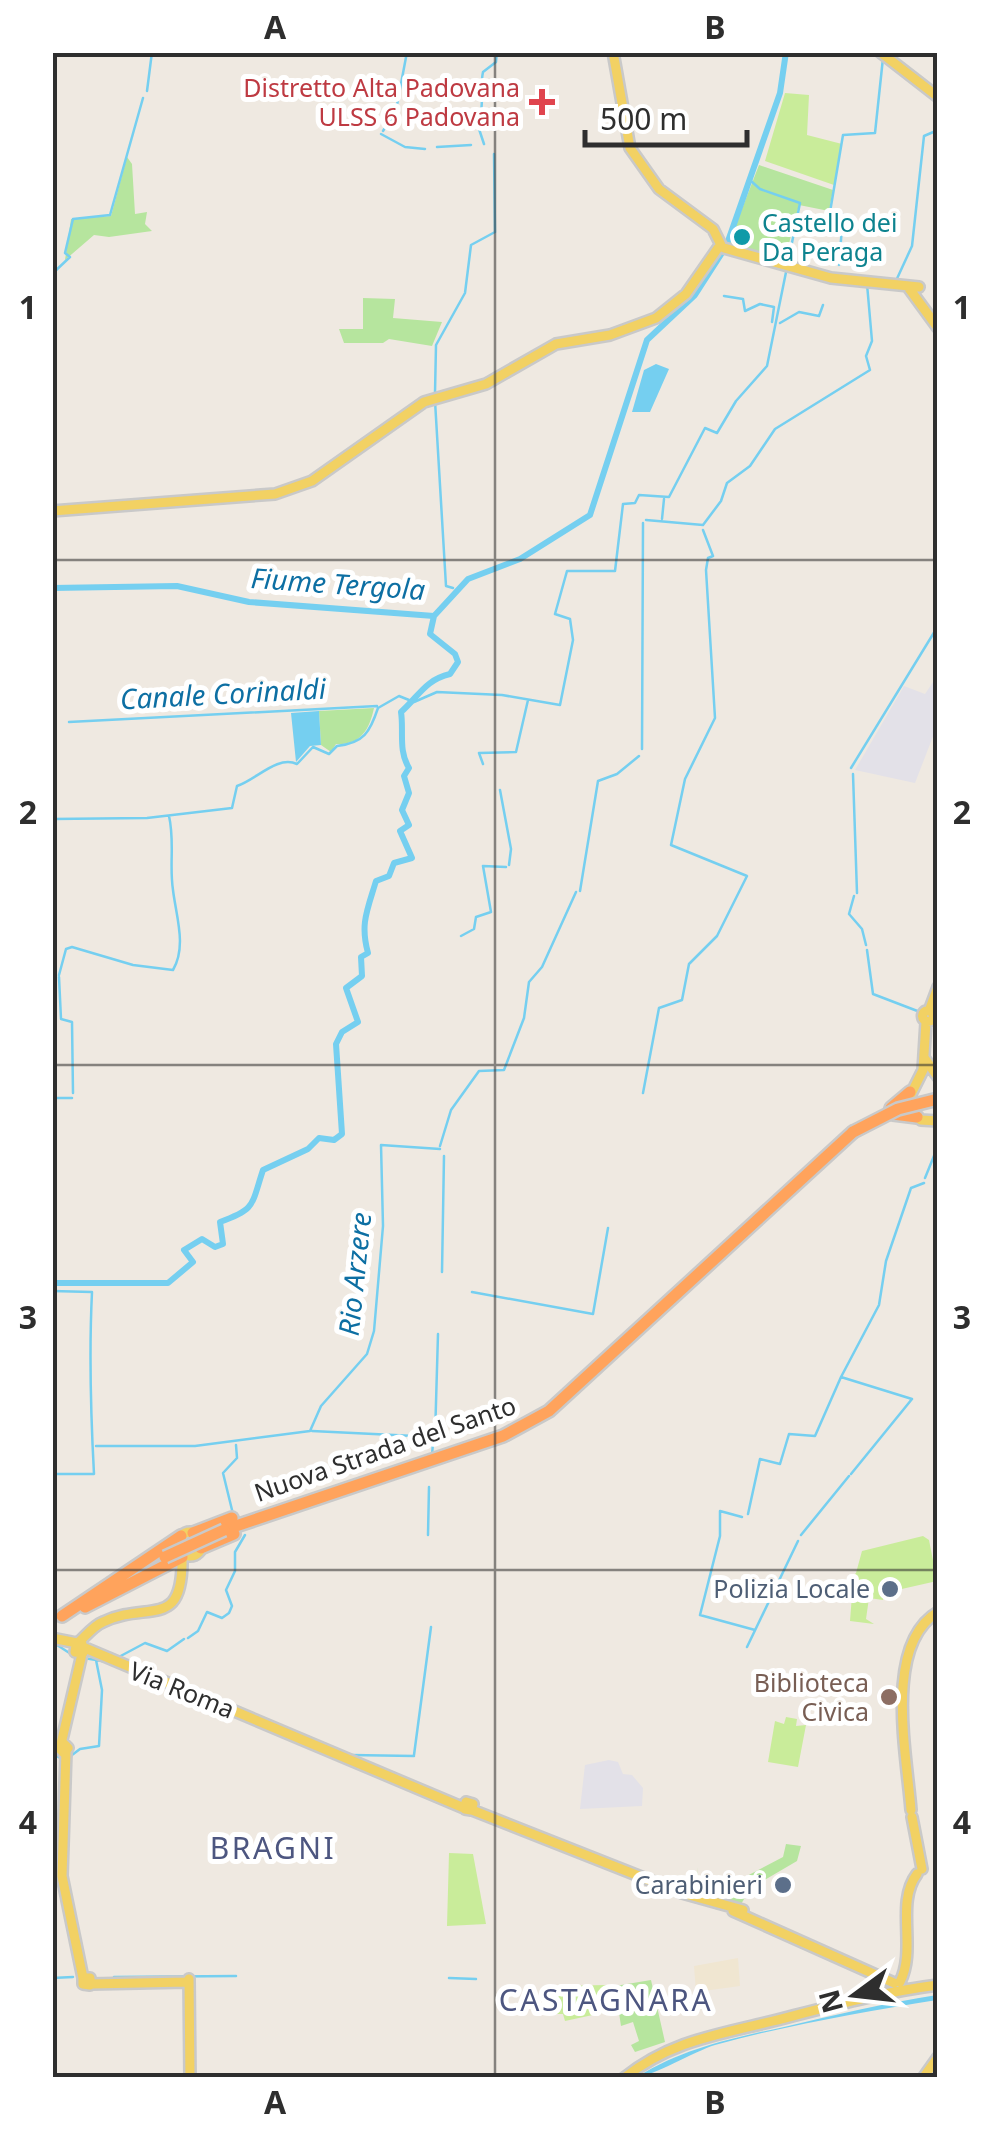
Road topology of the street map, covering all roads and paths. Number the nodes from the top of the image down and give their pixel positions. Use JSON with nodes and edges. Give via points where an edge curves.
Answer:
{"nodes":[{"id":1,"x":612,"y":52,"type":"edge"},
{"id":2,"x":883,"y":55,"type":"edge"},
{"id":3,"x":938,"y":96,"type":"edge"},
{"id":4,"x":721,"y":247,"type":"junction"},
{"id":5,"x":938,"y":328,"type":"edge"},
{"id":6,"x":52,"y":512,"type":"edge"},
{"id":7,"x":938,"y":988,"type":"edge"},
{"id":8,"x":924,"y":1056,"type":"junction"},
{"id":9,"x":938,"y":1077,"type":"edge"},
{"id":10,"x":913,"y":1088,"type":"junction"},
{"id":11,"x":938,"y":1099,"type":"edge"},
{"id":12,"x":917,"y":1117,"type":"junction"},
{"id":13,"x":938,"y":1121,"type":"edge"},
{"id":14,"x":789,"y":1189,"type":"junction"},
{"id":15,"x":338,"y":1491,"type":"junction"},
{"id":16,"x":187,"y":1534,"type":"junction"},
{"id":17,"x":183,"y":1556,"type":"junction"},
{"id":18,"x":938,"y":1612,"type":"edge"},
{"id":19,"x":57,"y":1619,"type":"edge"},
{"id":20,"x":52,"y":1638,"type":"edge"},
{"id":21,"x":80,"y":1647,"type":"junction"},
{"id":22,"x":899,"y":1980,"type":"junction"},
{"id":23,"x":938,"y":1984,"type":"edge"},
{"id":24,"x":938,"y":2057,"type":"edge"},
{"id":25,"x":190,"y":2078,"type":"edge"},
{"id":26,"x":624,"y":2078,"type":"edge"},
{"id":27,"x":924,"y":2078,"type":"edge"}],
"edges":[{"from":1,"to":4,"type":"main road","via":[[628,145],[659,189],[714,229]]},
{"from":2,"to":3,"type":"main road"},
{"from":4,"to":5,"type":"main road","via":[[835,279],[898,283],[920,292]]},
{"from":4,"to":6,"type":"main road","via":[[661,316],[610,335],[556,344],[481,386],[420,404],[303,486],[275,494]]},
{"from":7,"to":8,"type":"main road"},
{"from":8,"to":9,"type":"main road"},
{"from":8,"to":10,"type":"main road"},
{"from":9,"to":10,"type":"main road"},
{"from":10,"to":12,"type":"main road","via":[[910,1108]]},
{"from":10,"to":14,"type":"highway","via":[[897,1106],[830,1146]]},
{"from":11,"to":14,"type":"highway","name":"Nuova Strada del Santo","bridge":true,"via":[[898,1108],[854,1132]]},
{"from":12,"to":13,"type":"main road"},
{"from":12,"to":14,"type":"highway","via":[[898,1113],[864,1129]]},
{"from":14,"to":15,"type":"highway","name":"Nuova Strada del Santo","via":[[549,1412],[502,1436]]},
{"from":15,"to":16,"type":"highway"},
{"from":15,"to":17,"type":"highway"},
{"from":15,"to":17,"type":"highway","name":"Nuova Strada del Santo","bridge":true,"via":[[224,1530]]},
{"from":16,"to":17,"type":"main road"},
{"from":16,"to":17,"type":"main road","via":[[201,1540]]},
{"from":16,"to":19,"type":"highway"},
{"from":17,"to":19,"type":"highway","name":"Nuova Strada del Santo"},
{"from":17,"to":21,"type":"main road","via":[[179,1593],[169,1606],[103,1621]]},
{"from":18,"to":22,"type":"main road","via":[[915,1632],[902,1708],[921,1856],[908,1894]]},
{"from":20,"to":21,"type":"main road","name":"Via Roma"},
{"from":21,"to":22,"type":"main road","name":"Via Roma"},
{"from":21,"to":25,"type":"main road","via":[[64,1751],[62,1876],[83,1965],[88,1979],[188,1981]]},
{"from":22,"to":23,"type":"main road"},
{"from":22,"to":26,"type":"main road","via":[[868,1997],[697,2037]]},
{"from":24,"to":27,"type":"main road"}]}
